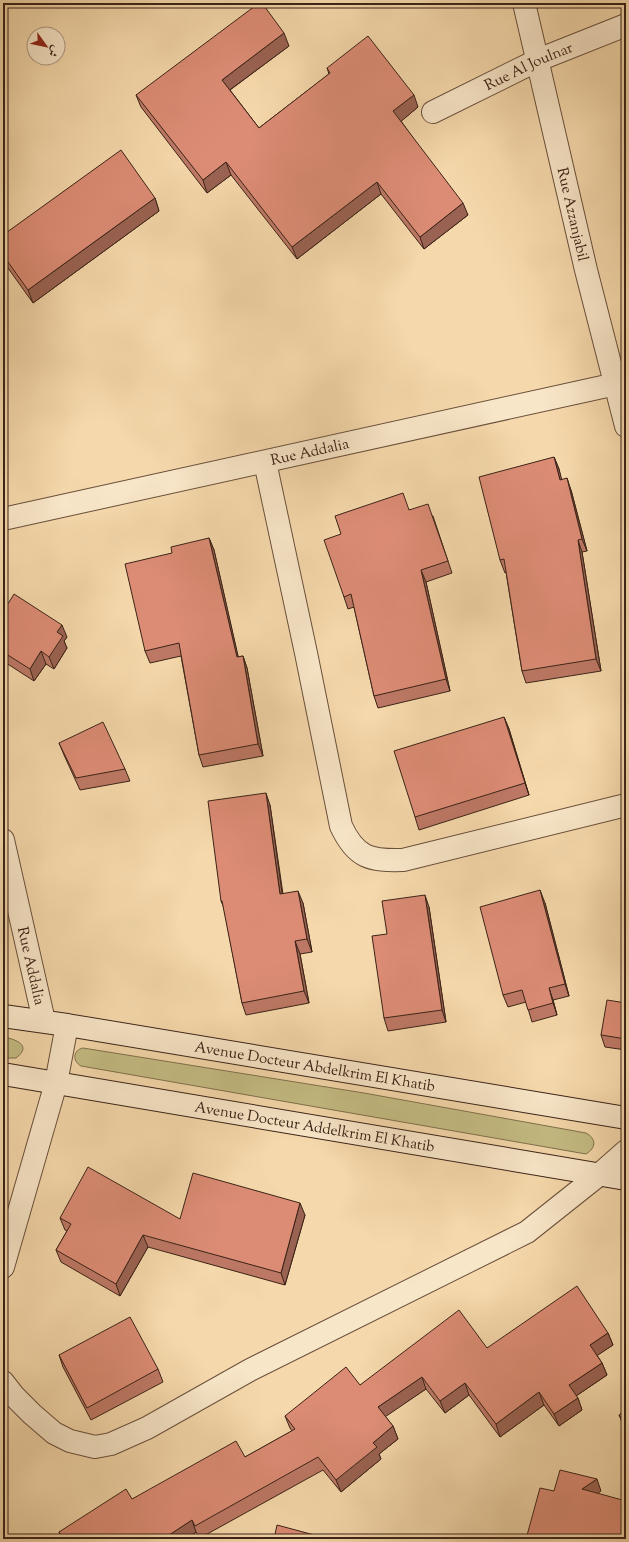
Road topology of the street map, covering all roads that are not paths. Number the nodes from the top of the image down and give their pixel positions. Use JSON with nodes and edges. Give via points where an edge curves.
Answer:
{"nodes":[{"id":1,"x":524,"y":3,"type":"edge"},
{"id":2,"x":626,"y":25,"type":"edge"},
{"id":3,"x":538,"y":60,"type":"junction"},
{"id":4,"x":433,"y":112,"type":"dead end"},
{"id":5,"x":616,"y":384,"type":"junction"},
{"id":6,"x":626,"y":426,"type":"edge"},
{"id":7,"x":265,"y":462,"type":"junction"},
{"id":8,"x":3,"y":519,"type":"edge"},
{"id":9,"x":626,"y":804,"type":"edge"},
{"id":10,"x":3,"y":840,"type":"edge"},
{"id":11,"x":3,"y":1016,"type":"edge"},
{"id":12,"x":44,"y":1021,"type":"junction"},
{"id":13,"x":67,"y":1025,"type":"junction"},
{"id":14,"x":3,"y":1074,"type":"edge"},
{"id":15,"x":56,"y":1083,"type":"junction"},
{"id":16,"x":626,"y":1118,"type":"edge"},
{"id":17,"x":626,"y":1151,"type":"edge"},
{"id":18,"x":600,"y":1174,"type":"junction"},
{"id":19,"x":626,"y":1179,"type":"edge"},
{"id":20,"x":3,"y":1267,"type":"edge"},
{"id":21,"x":3,"y":1382,"type":"edge"}],
"edges":[{"from":1,"to":3,"type":"street","name":"Rue Azzanjabil"},
{"from":2,"to":3,"type":"street","name":"Rue Al Joulnar"},
{"from":3,"to":4,"type":"street","name":"Rue Al Joulnar"},
{"from":3,"to":5,"type":"street","name":"Rue Azzanjabil","via":[[586,270]]},
{"from":5,"to":6,"type":"street","name":"Rue Azzanjabil"},
{"from":5,"to":7,"type":"street","name":"Rue Addalia"},
{"from":7,"to":8,"type":"street","name":"Rue Addalia"},
{"from":7,"to":9,"type":"street","via":[[341,826],[348,841],[357,850],[377,860],[404,860]]},
{"from":10,"to":12,"type":"street","name":"Rue Addalia"},
{"from":11,"to":12,"type":"street","name":"Avenue Docteur Abdelkrim El Khatib"},
{"from":12,"to":13,"type":"street","name":"Avenue Docteur Abdelkrim El Khatib"},
{"from":13,"to":15,"type":"street"},
{"from":13,"to":16,"type":"street","name":"Avenue Docteur Abdelkrim El Khatib"},
{"from":14,"to":15,"type":"street","name":"Avenue Docteur Addelkrim El Khatib"},
{"from":15,"to":18,"type":"street","name":"Avenue Docteur Addelkrim El Khatib"},
{"from":15,"to":20,"type":"street"},
{"from":17,"to":18,"type":"street"},
{"from":18,"to":19,"type":"street","name":"Avenue Docteur Addelkrim El Khatib"},
{"from":18,"to":21,"type":"street","via":[[527,1232],[250,1370],[147,1428],[111,1444],[95,1447],[70,1441],[54,1433],[32,1414]]}]}
